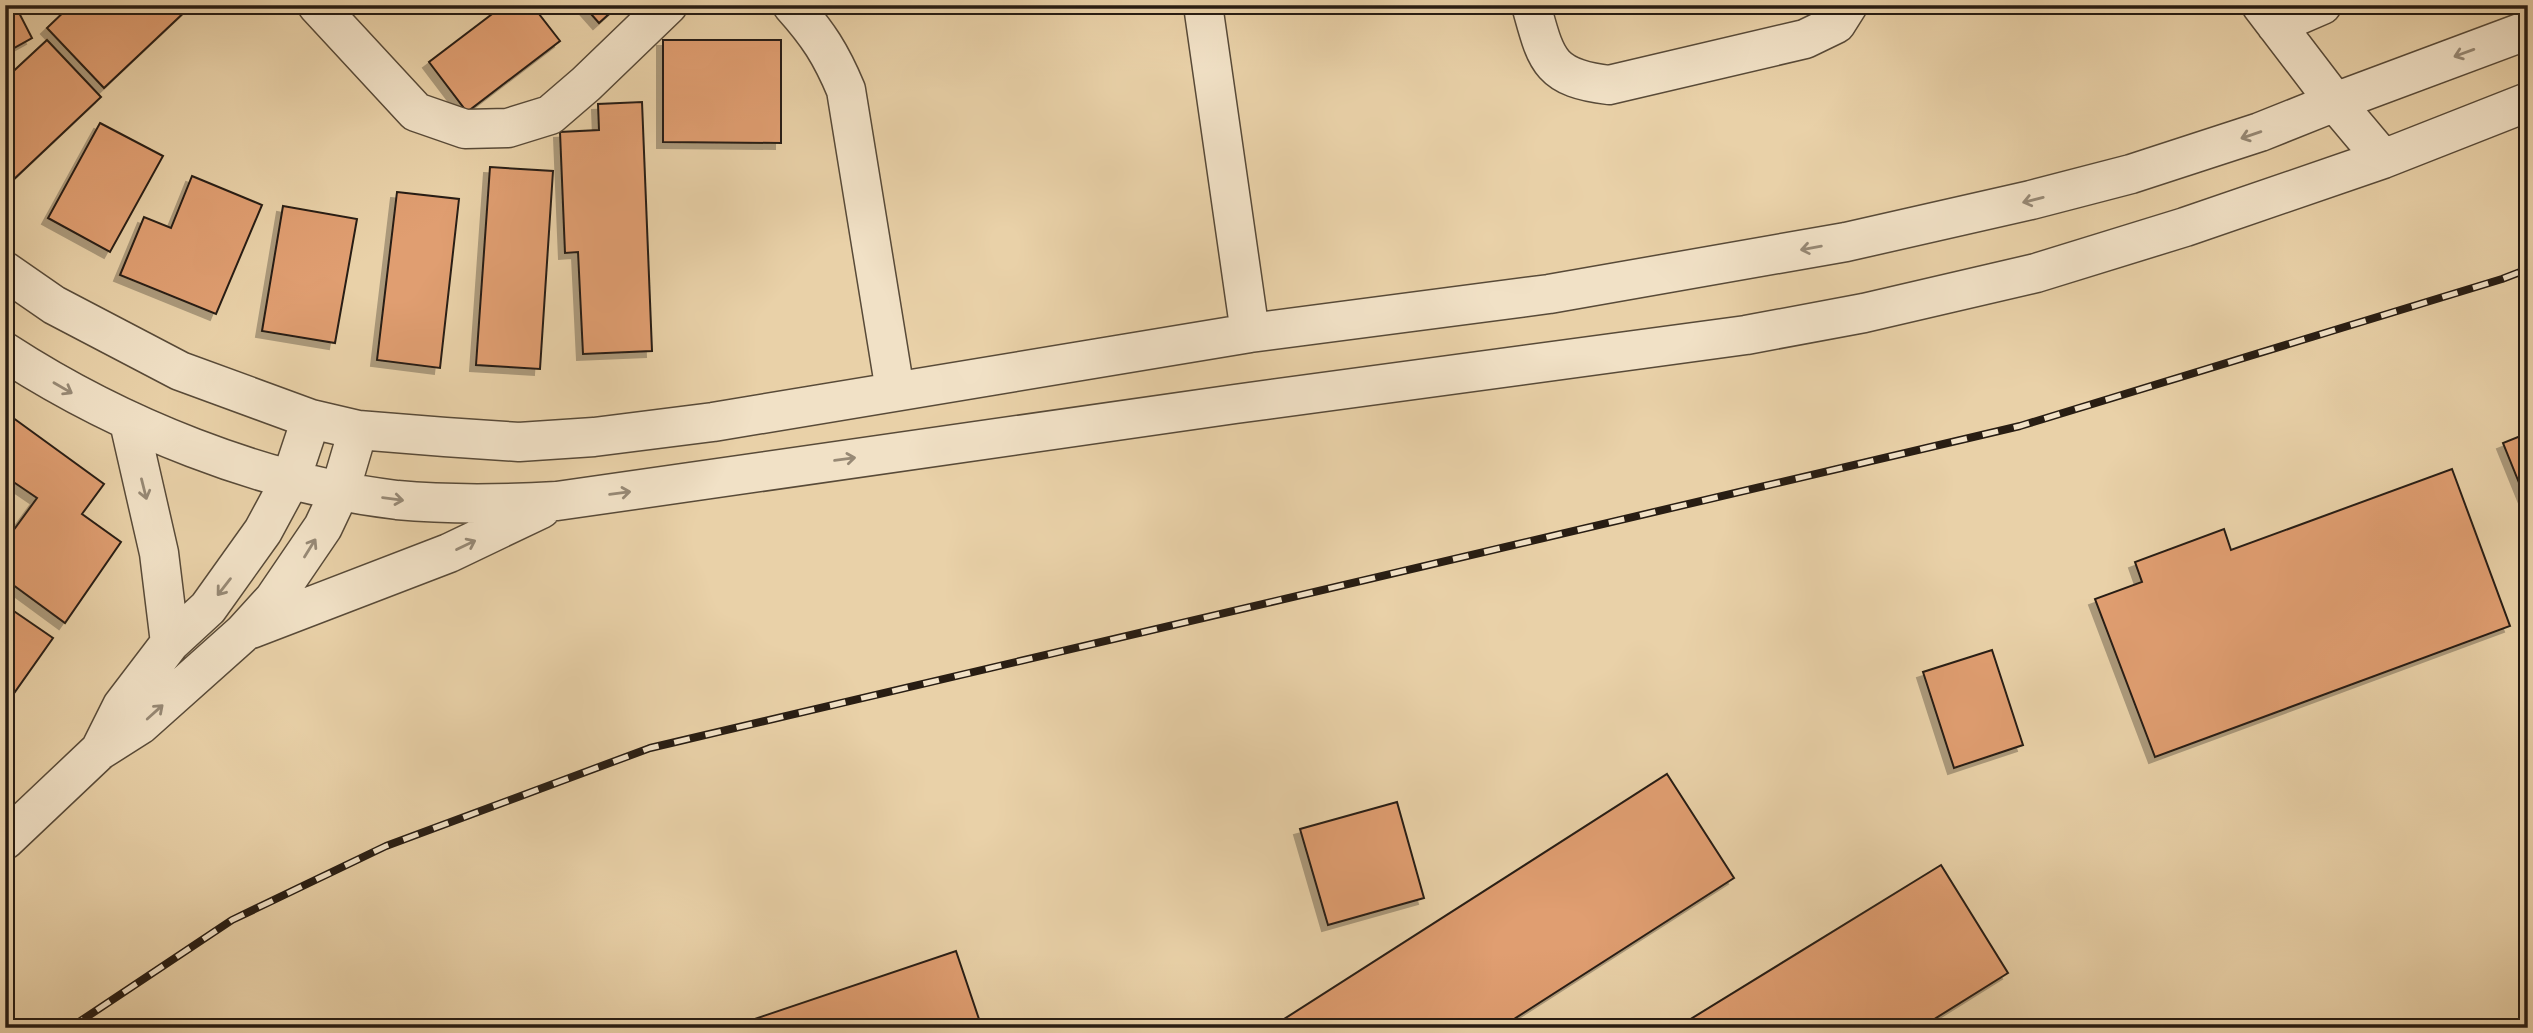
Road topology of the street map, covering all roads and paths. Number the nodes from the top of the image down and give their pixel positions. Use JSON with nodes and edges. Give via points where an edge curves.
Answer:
{"nodes":[{"id":1,"x":317,"y":5,"type":"edge"},
{"id":2,"x":668,"y":5,"type":"edge"},
{"id":3,"x":792,"y":5,"type":"edge"},
{"id":4,"x":1203,"y":5,"type":"edge"},
{"id":5,"x":1531,"y":5,"type":"edge"},
{"id":6,"x":1848,"y":5,"type":"edge"},
{"id":7,"x":2322,"y":5,"type":"edge"},
{"id":8,"x":2268,"y":15,"type":"edge"},
{"id":9,"x":2528,"y":30,"type":"edge"},
{"id":10,"x":2334,"y":102,"type":"junction"},
{"id":11,"x":2528,"y":102,"type":"edge"},
{"id":12,"x":2383,"y":159,"type":"junction"},
{"id":13,"x":5,"y":271,"type":"edge"},
{"id":14,"x":1250,"y":333,"type":"junction"},
{"id":15,"x":5,"y":352,"type":"edge"},
{"id":16,"x":895,"y":391,"type":"junction"},
{"id":17,"x":311,"y":419,"type":"junction"},
{"id":18,"x":130,"y":422,"type":"junction"},
{"id":19,"x":358,"y":430,"type":"junction"},
{"id":20,"x":291,"y":479,"type":"junction"},
{"id":21,"x":340,"y":491,"type":"junction"},
{"id":22,"x":557,"y":501,"type":"junction"},
{"id":23,"x":243,"y":633,"type":"junction"},
{"id":24,"x":170,"y":643,"type":"junction"},
{"id":25,"x":99,"y":751,"type":"junction"},
{"id":26,"x":5,"y":840,"type":"edge"}],
"edges":[{"from":1,"to":2,"type":"street","via":[[416,112],[465,129],[508,128],[550,115]]},
{"from":3,"to":16,"type":"street","via":[[833,57],[846,90]]},
{"from":4,"to":14,"type":"street"},
{"from":5,"to":6,"type":"street","via":[[1544,52],[1562,73],[1609,85],[1805,39],[1836,24]]},
{"from":7,"to":8,"type":"street"},
{"from":8,"to":10,"type":"street"},
{"from":9,"to":10,"type":"street","one_way":true},
{"from":10,"to":12,"type":"street"},
{"from":10,"to":14,"type":"street","one_way":true,"via":[[2260,132],[2131,174],[1873,237],[1549,294]]},
{"from":11,"to":12,"type":"street"},
{"from":22,"to":12,"type":"street","one_way":true,"via":[[1746,335],[1864,313],[2036,272]]},
{"from":13,"to":17,"type":"street","via":[[64,310],[180,371]]},
{"from":14,"to":16,"type":"street"},
{"from":15,"to":18,"type":"street","one_way":true},
{"from":16,"to":19,"type":"street","via":[[594,437],[519,442]]},
{"from":17,"to":19,"type":"street"},
{"from":17,"to":20,"type":"street"},
{"from":18,"to":20,"type":"street"},
{"from":18,"to":24,"type":"street","one_way":true,"via":[[159,553]]},
{"from":19,"to":21,"type":"street"},
{"from":20,"to":21,"type":"street"},
{"from":20,"to":24,"type":"street","one_way":true,"via":[[237,570],[208,608]]},
{"from":21,"to":22,"type":"street","one_way":true,"via":[[485,505]]},
{"from":23,"to":21,"type":"street","one_way":true,"via":[[307,554]]},
{"from":23,"to":22,"type":"street","one_way":true,"via":[[449,553]]},
{"from":25,"to":23,"type":"street","one_way":true,"via":[[140,725]]},
{"from":24,"to":25,"type":"street","via":[[122,706]]},
{"from":25,"to":26,"type":"street"}]}
